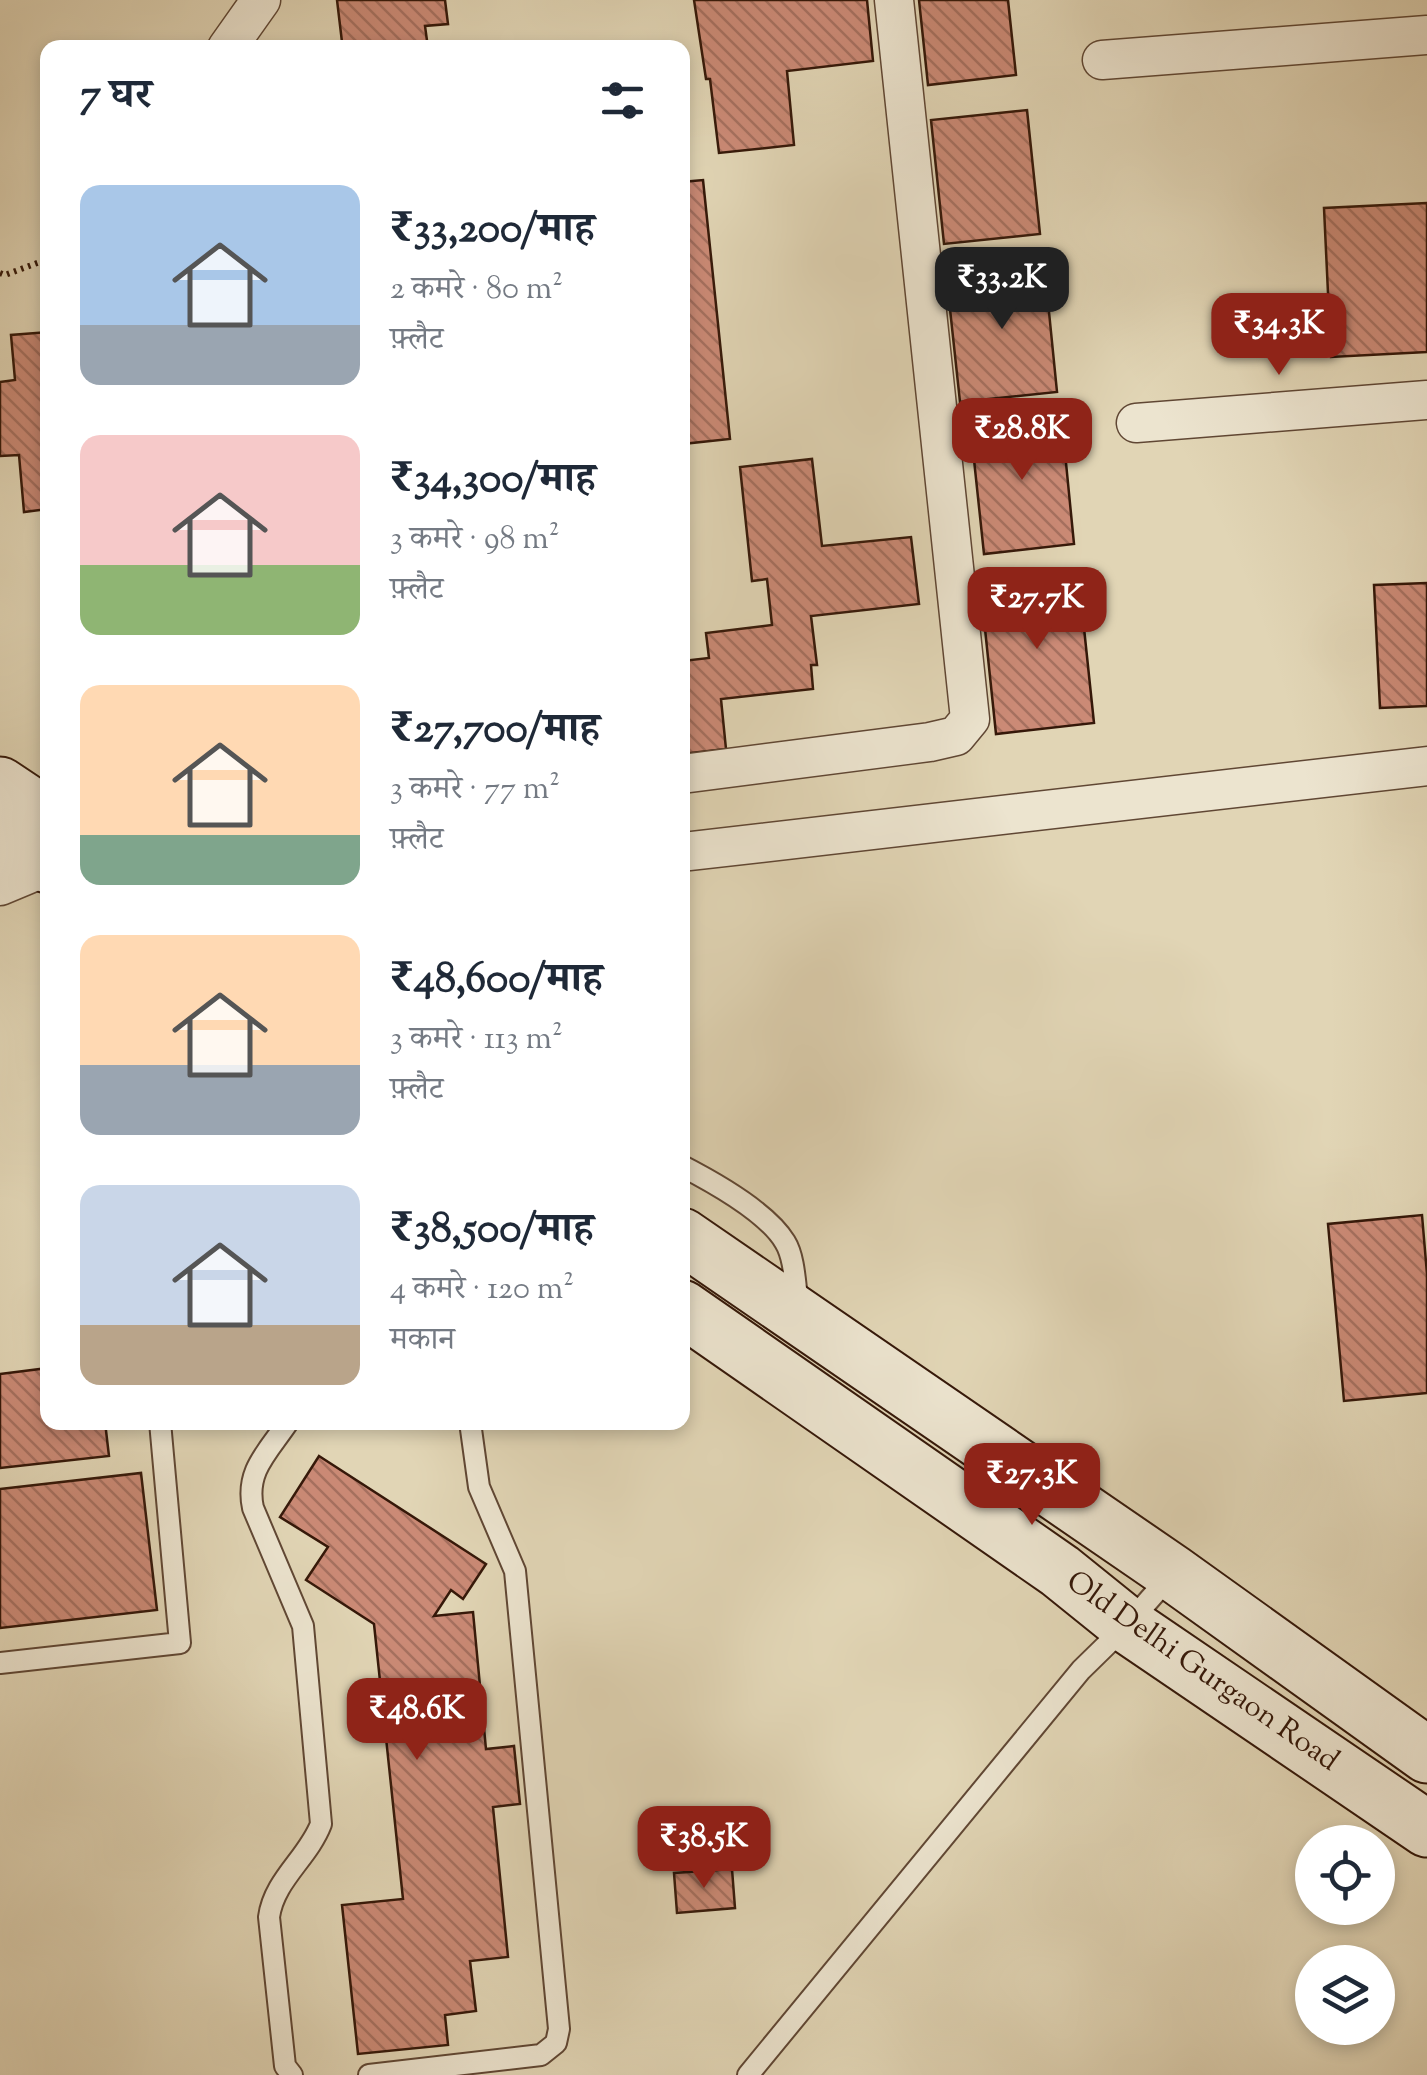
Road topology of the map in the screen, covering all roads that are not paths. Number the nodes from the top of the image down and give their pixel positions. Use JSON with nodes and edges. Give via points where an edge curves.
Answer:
{"nodes":[{"id":1,"x":261,"y":0,"type":"edge"},
{"id":2,"x":894,"y":0,"type":"edge"},
{"id":3,"x":1427,"y":34,"type":"edge"},
{"id":4,"x":238,"y":40,"type":"edge"},
{"id":5,"x":1102,"y":60,"type":"dead end"},
{"id":6,"x":1427,"y":400,"type":"edge"},
{"id":7,"x":1136,"y":423,"type":"dead end"},
{"id":8,"x":1427,"y":766,"type":"edge"},
{"id":9,"x":690,"y":773,"type":"edge"},
{"id":10,"x":0,"y":786,"type":"edge"},
{"id":11,"x":40,"y":811,"type":"edge"},
{"id":12,"x":0,"y":836,"type":"edge"},
{"id":13,"x":690,"y":851,"type":"edge"},
{"id":14,"x":40,"y":860,"type":"edge"},
{"id":15,"x":40,"y":868,"type":"edge"},
{"id":16,"x":0,"y":886,"type":"edge"},
{"id":17,"x":690,"y":1170,"type":"edge"},
{"id":18,"x":690,"y":1242,"type":"edge"},
{"id":19,"x":690,"y":1314,"type":"edge"},
{"id":20,"x":801,"y":1318,"type":"junction"},
{"id":21,"x":161,"y":1430,"type":"edge"},
{"id":22,"x":283,"y":1430,"type":"edge"},
{"id":23,"x":471,"y":1430,"type":"edge"},
{"id":24,"x":1173,"y":1573,"type":"junction"},
{"id":25,"x":1128,"y":1625,"type":"junction"},
{"id":26,"x":0,"y":1663,"type":"edge"},
{"id":27,"x":1427,"y":1755,"type":"edge"},
{"id":28,"x":1427,"y":1828,"type":"edge"},
{"id":29,"x":292,"y":2075,"type":"edge"},
{"id":30,"x":369,"y":2075,"type":"edge"},
{"id":31,"x":748,"y":2075,"type":"edge"}],
"edges":[{"from":1,"to":4,"type":"street"},
{"from":2,"to":9,"type":"street","via":[[970,719],[956,736],[930,742]]},
{"from":3,"to":5,"type":"street"},
{"from":6,"to":7,"type":"street"},
{"from":8,"to":13,"type":"street"},
{"from":10,"to":11,"type":"main road"},
{"from":12,"to":14,"type":"main road"},
{"from":15,"to":16,"type":"street"},
{"from":17,"to":20,"type":"lane","via":[[761,1217],[787,1244]]},
{"from":18,"to":20,"type":"main road","name":"Old Delhi Gurgaon Road"},
{"from":19,"to":25,"type":"main road","name":"Old Delhi Gurgaon Road"},
{"from":20,"to":24,"type":"main road","name":"Old Delhi Gurgaon Road"},
{"from":21,"to":26,"type":"lane","via":[[180,1642]]},
{"from":22,"to":29,"type":"lane","via":[[249,1488],[303,1626],[321,1824],[314,1844],[272,1896],[269,1916],[285,2066]]},
{"from":23,"to":30,"type":"lane","via":[[480,1487],[515,1571],[559,2029],[556,2044],[541,2055]]},
{"from":24,"to":25,"type":"lane"},
{"from":24,"to":27,"type":"main road","name":"Old Delhi Gurgaon Road"},
{"from":25,"to":28,"type":"main road","name":"Old Delhi Gurgaon Road"},
{"from":25,"to":31,"type":"lane","via":[[1081,1670]]}]}
